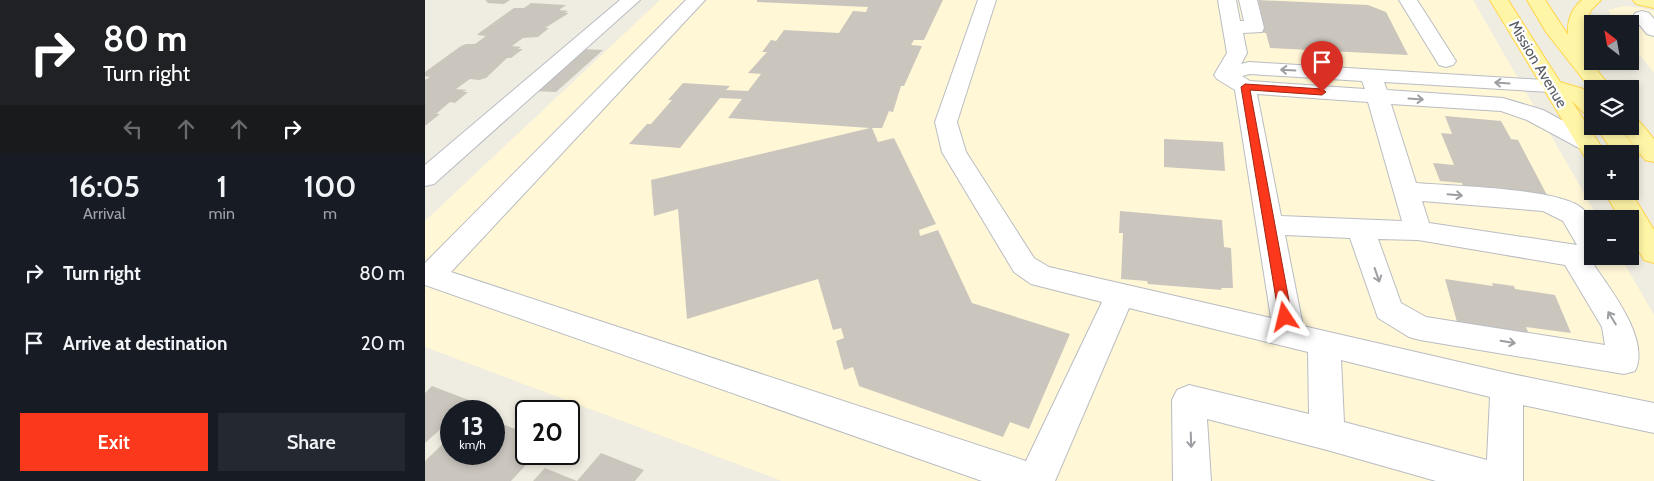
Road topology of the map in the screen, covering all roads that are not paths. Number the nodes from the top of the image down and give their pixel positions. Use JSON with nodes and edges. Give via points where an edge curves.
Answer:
{"nodes":[{"id":1,"x":631,"y":0,"type":"edge"},
{"id":2,"x":696,"y":0,"type":"edge"},
{"id":3,"x":987,"y":0,"type":"edge"},
{"id":4,"x":1227,"y":0,"type":"edge"},
{"id":5,"x":1248,"y":0,"type":"edge"},
{"id":6,"x":1408,"y":0,"type":"edge"},
{"id":7,"x":1499,"y":0,"type":"edge"},
{"id":8,"x":1536,"y":0,"type":"edge"},
{"id":9,"x":1592,"y":0,"type":"edge"},
{"id":10,"x":1232,"y":26,"type":"junction"},
{"id":11,"x":1237,"y":54,"type":"junction"},
{"id":12,"x":1224,"y":75,"type":"junction"},
{"id":13,"x":1594,"y":80,"type":"edge"},
{"id":14,"x":1595,"y":80,"type":"edge"},
{"id":15,"x":1375,"y":85,"type":"junction"},
{"id":16,"x":1551,"y":86,"type":"junction"},
{"id":17,"x":1245,"y":87,"type":"junction"},
{"id":18,"x":1584,"y":98,"type":"edge"},
{"id":19,"x":1613,"y":135,"type":"edge"},
{"id":20,"x":1638,"y":135,"type":"edge"},
{"id":21,"x":1585,"y":145,"type":"edge"},
{"id":22,"x":1588,"y":145,"type":"edge"},
{"id":23,"x":1621,"y":145,"type":"edge"},
{"id":24,"x":1654,"y":155,"type":"edge"},
{"id":25,"x":1639,"y":168,"type":"edge"},
{"id":26,"x":1654,"y":175,"type":"edge"},
{"id":27,"x":425,"y":178,"type":"edge"},
{"id":28,"x":1407,"y":191,"type":"junction"},
{"id":29,"x":1625,"y":200,"type":"edge"},
{"id":30,"x":1644,"y":222,"type":"edge"},
{"id":31,"x":1269,"y":225,"type":"junction"},
{"id":32,"x":1361,"y":228,"type":"junction"},
{"id":33,"x":1419,"y":230,"type":"junction"},
{"id":34,"x":1584,"y":246,"type":"edge"},
{"id":35,"x":1584,"y":252,"type":"edge"},
{"id":36,"x":1654,"y":253,"type":"edge"},
{"id":37,"x":1591,"y":265,"type":"edge"},
{"id":38,"x":1120,"y":294,"type":"junction"},
{"id":39,"x":1289,"y":335,"type":"junction"},
{"id":40,"x":1324,"y":343,"type":"junction"},
{"id":41,"x":1507,"y":387,"type":"junction"},
{"id":42,"x":1654,"y":418,"type":"edge"},
{"id":43,"x":1327,"y":434,"type":"junction"},
{"id":44,"x":1194,"y":479,"type":"edge"},
{"id":45,"x":1034,"y":481,"type":"edge"},
{"id":46,"x":1499,"y":481,"type":"edge"},
{"id":47,"x":1504,"y":481,"type":"edge"}],
"edges":[{"from":1,"to":27,"type":"lane"},
{"from":2,"to":45,"type":"lane","via":[[430,276]]},
{"from":3,"to":38,"type":"lane","via":[[946,122],[954,152],[1024,265],[1041,276]]},
{"from":4,"to":10,"type":"lane"},
{"from":5,"to":10,"type":"lane","via":[[1255,28]]},
{"from":6,"to":11,"type":"lane","via":[[1446,61]]},
{"from":7,"to":16,"type":"main road","name":"Mission Avenue"},
{"from":8,"to":13,"type":"main road","name":"Mission Avenue","via":[[1553,28]]},
{"from":9,"to":14,"type":"main road","via":[[1579,15],[1577,32]]},
{"from":10,"to":11,"type":"lane"},
{"from":11,"to":12,"type":"lane"},
{"from":15,"to":12,"type":"lane","one_way":true,"via":[[1249,68]]},
{"from":12,"to":17,"type":"lane"},
{"from":16,"to":15,"type":"lane","one_way":true},
{"from":15,"to":17,"type":"lane"},
{"from":15,"to":21,"type":"lane","one_way":true,"via":[[1503,105],[1535,115]]},
{"from":15,"to":28,"type":"lane"},
{"from":16,"to":18,"type":"main road"},
{"from":16,"to":22,"type":"main road","name":"Mission Avenue"},
{"from":17,"to":31,"type":"lane"},
{"from":19,"to":23,"type":"main road"},
{"from":20,"to":24,"type":"main road"},
{"from":25,"to":26,"type":"main road"},
{"from":28,"to":33,"type":"lane"},
{"from":28,"to":34,"type":"lane","one_way":true,"via":[[1548,203],[1573,215]]},
{"from":29,"to":30,"type":"main road"},
{"from":30,"to":36,"type":"main road"},
{"from":31,"to":32,"type":"lane"},
{"from":31,"to":39,"type":"lane"},
{"from":32,"to":33,"type":"lane"},
{"from":32,"to":37,"type":"lane","one_way":true,"via":[[1389,310],[1420,328],[1624,361],[1617,326]]},
{"from":33,"to":35,"type":"lane"},
{"from":38,"to":39,"type":"lane"},
{"from":38,"to":45,"type":"lane"},
{"from":39,"to":40,"type":"lane"},
{"from":40,"to":41,"type":"lane"},
{"from":40,"to":43,"type":"lane"},
{"from":41,"to":42,"type":"lane"},
{"from":41,"to":47,"type":"lane"},
{"from":43,"to":44,"type":"lane","one_way":true,"via":[[1189,400]]},
{"from":43,"to":46,"type":"lane"}]}
